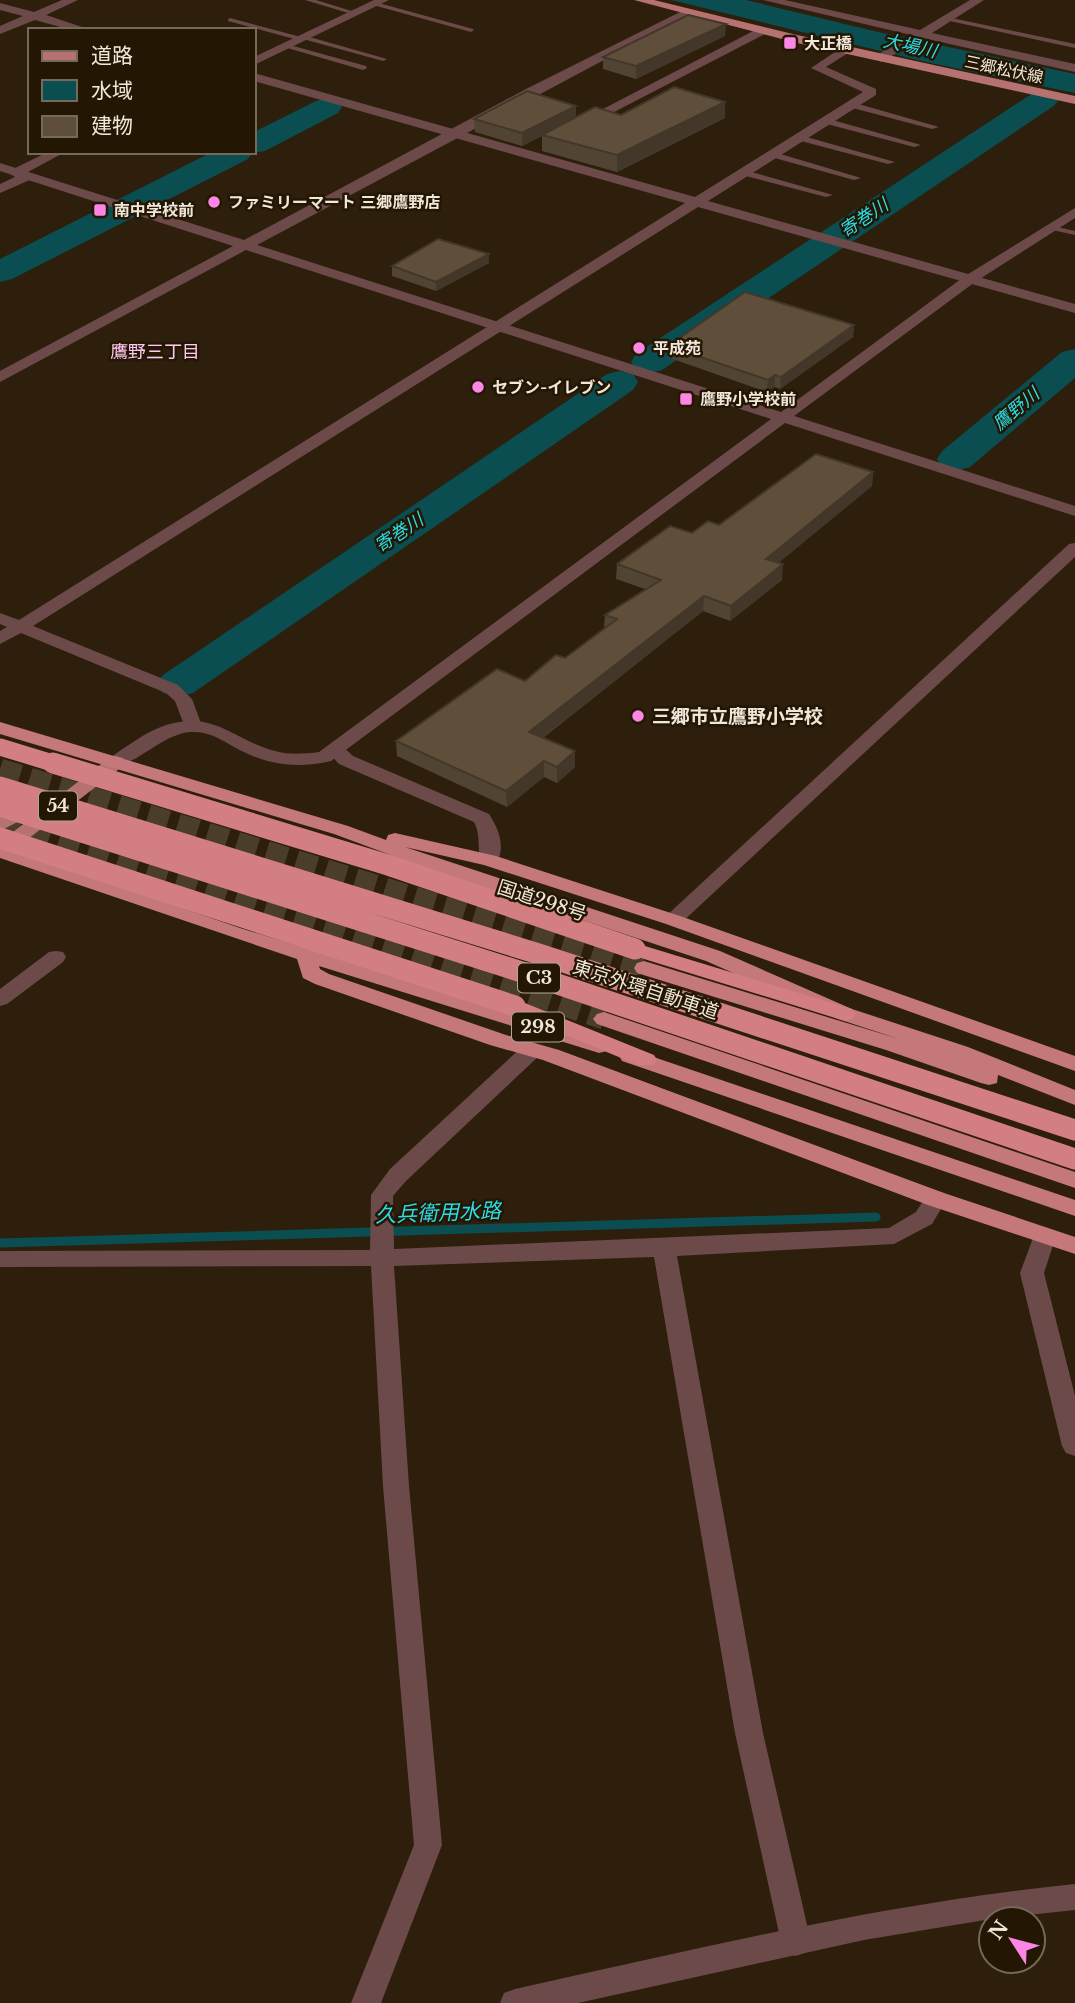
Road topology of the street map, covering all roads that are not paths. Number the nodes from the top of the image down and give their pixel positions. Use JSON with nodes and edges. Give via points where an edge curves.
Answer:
{"nodes":[{"id":1,"x":72,"y":0,"type":"edge"},
{"id":2,"x":308,"y":0,"type":"edge"},
{"id":3,"x":640,"y":0,"type":"edge"},
{"id":4,"x":769,"y":0,"type":"edge"},
{"id":5,"x":978,"y":0,"type":"edge"},
{"id":6,"x":379,"y":2,"type":"edge"},
{"id":7,"x":0,"y":6,"type":"edge"},
{"id":8,"x":688,"y":12,"type":"junction"},
{"id":9,"x":355,"y":13,"type":"junction"},
{"id":10,"x":35,"y":16,"type":"junction"},
{"id":11,"x":947,"y":19,"type":"junction"},
{"id":12,"x":230,"y":20,"type":"dead end"},
{"id":13,"x":78,"y":28,"type":"edge"},
{"id":14,"x":0,"y":30,"type":"edge"},
{"id":15,"x":471,"y":30,"type":"dead end"},
{"id":16,"x":761,"y":31,"type":"junction"},
{"id":17,"x":917,"y":37,"type":"junction"},
{"id":18,"x":302,"y":38,"type":"junction"},
{"id":19,"x":286,"y":46,"type":"junction"},
{"id":20,"x":1075,"y":46,"type":"edge"},
{"id":21,"x":844,"y":50,"type":"junction"},
{"id":22,"x":884,"y":56,"type":"junction"},
{"id":23,"x":383,"y":59,"type":"dead end"},
{"id":24,"x":256,"y":60,"type":"edge"},
{"id":25,"x":363,"y":68,"type":"dead end"},
{"id":26,"x":1075,"y":68,"type":"edge"},
{"id":27,"x":256,"y":78,"type":"edge"},
{"id":28,"x":1075,"y":100,"type":"edge"},
{"id":29,"x":852,"y":105,"type":"junction"},
{"id":30,"x":826,"y":121,"type":"junction"},
{"id":31,"x":935,"y":127,"type":"dead end"},
{"id":32,"x":572,"y":129,"type":"edge"},
{"id":33,"x":453,"y":133,"type":"junction"},
{"id":34,"x":800,"y":138,"type":"junction"},
{"id":35,"x":917,"y":145,"type":"dead end"},
{"id":36,"x":56,"y":154,"type":"edge"},
{"id":37,"x":774,"y":155,"type":"junction"},
{"id":38,"x":891,"y":162,"type":"dead end"},
{"id":39,"x":0,"y":167,"type":"edge"},
{"id":40,"x":745,"y":173,"type":"junction"},
{"id":41,"x":22,"y":174,"type":"junction"},
{"id":42,"x":857,"y":178,"type":"dead end"},
{"id":43,"x":0,"y":189,"type":"edge"},
{"id":44,"x":829,"y":195,"type":"dead end"},
{"id":45,"x":698,"y":203,"type":"junction"},
{"id":46,"x":1075,"y":212,"type":"edge"},
{"id":47,"x":1051,"y":227,"type":"junction"},
{"id":48,"x":1075,"y":233,"type":"edge"},
{"id":49,"x":243,"y":246,"type":"junction"},
{"id":50,"x":970,"y":279,"type":"junction"},
{"id":51,"x":1075,"y":309,"type":"edge"},
{"id":52,"x":499,"y":327,"type":"junction"},
{"id":53,"x":0,"y":377,"type":"edge"},
{"id":54,"x":781,"y":418,"type":"junction"},
{"id":55,"x":1075,"y":511,"type":"edge"},
{"id":56,"x":1075,"y":548,"type":"edge"},
{"id":57,"x":0,"y":618,"type":"edge"},
{"id":58,"x":20,"y":627,"type":"junction"},
{"id":59,"x":0,"y":639,"type":"edge"},
{"id":60,"x":193,"y":726,"type":"junction"},
{"id":61,"x":0,"y":728,"type":"edge"},
{"id":62,"x":0,"y":747,"type":"edge"},
{"id":63,"x":335,"y":750,"type":"junction"},
{"id":64,"x":116,"y":762,"type":"junction"},
{"id":65,"x":0,"y":787,"type":"edge"},
{"id":66,"x":0,"y":806,"type":"edge"},
{"id":67,"x":0,"y":825,"type":"edge"},
{"id":68,"x":341,"y":830,"type":"junction"},
{"id":69,"x":0,"y":838,"type":"edge"},
{"id":70,"x":0,"y":851,"type":"edge"},
{"id":71,"x":489,"y":860,"type":"junction"},
{"id":72,"x":673,"y":920,"type":"junction"},
{"id":73,"x":306,"y":955,"type":"junction"},
{"id":74,"x":56,"y":957,"type":"dead end"},
{"id":75,"x":640,"y":958,"type":"junction"},
{"id":76,"x":0,"y":999,"type":"edge"},
{"id":77,"x":845,"y":1014,"type":"junction"},
{"id":78,"x":604,"y":1019,"type":"tunnel mouth"},
{"id":79,"x":532,"y":1051,"type":"junction"},
{"id":80,"x":646,"y":1060,"type":"junction"},
{"id":81,"x":1075,"y":1064,"type":"edge"},
{"id":82,"x":1075,"y":1098,"type":"edge"},
{"id":83,"x":1075,"y":1108,"type":"edge"},
{"id":84,"x":1075,"y":1130,"type":"edge"},
{"id":85,"x":1075,"y":1159,"type":"edge"},
{"id":86,"x":1075,"y":1180,"type":"edge"},
{"id":87,"x":936,"y":1199,"type":"junction"},
{"id":88,"x":1075,"y":1208,"type":"edge"},
{"id":89,"x":1044,"y":1236,"type":"junction"},
{"id":90,"x":1075,"y":1246,"type":"edge"},
{"id":91,"x":664,"y":1248,"type":"junction"},
{"id":92,"x":382,"y":1258,"type":"junction"},
{"id":93,"x":0,"y":1259,"type":"edge"},
{"id":94,"x":1075,"y":1446,"type":"edge"},
{"id":95,"x":1075,"y":1897,"type":"edge"},
{"id":96,"x":796,"y":1942,"type":"junction"},
{"id":97,"x":366,"y":2003,"type":"edge"},
{"id":98,"x":515,"y":2003,"type":"edge"}],
"edges":[{"from":1,"to":10,"type":"street"},
{"from":2,"to":9,"type":"lane"},
{"from":3,"to":8,"type":"main road","name":"三郷松伏線"},
{"from":4,"to":17,"type":"street"},
{"from":5,"to":11,"type":"street"},
{"from":6,"to":9,"type":"street"},
{"from":6,"to":15,"type":"lane"},
{"from":7,"to":10,"type":"street"},
{"from":8,"to":16,"type":"main road","name":"三郷松伏線"},
{"from":8,"to":33,"type":"street"},
{"from":9,"to":18,"type":"street"},
{"from":10,"to":13,"type":"street"},
{"from":10,"to":14,"type":"street"},
{"from":11,"to":17,"type":"street"},
{"from":11,"to":20,"type":"lane"},
{"from":12,"to":18,"type":"lane"},
{"from":16,"to":21,"type":"main road","name":"三郷松伏線"},
{"from":16,"to":32,"type":"street"},
{"from":17,"to":22,"type":"street"},
{"from":17,"to":26,"type":"street"},
{"from":18,"to":19,"type":"street"},
{"from":18,"to":23,"type":"lane"},
{"from":19,"to":24,"type":"street"},
{"from":19,"to":25,"type":"lane"},
{"from":21,"to":22,"type":"main road","name":"三郷松伏線"},
{"from":21,"to":29,"type":"street","via":[[817,68],[872,92]]},
{"from":22,"to":28,"type":"main road","name":"三郷松伏線"},
{"from":27,"to":33,"type":"street"},
{"from":29,"to":30,"type":"street"},
{"from":29,"to":31,"type":"lane"},
{"from":30,"to":34,"type":"street"},
{"from":30,"to":35,"type":"lane"},
{"from":33,"to":45,"type":"street","via":[[530,150]]},
{"from":33,"to":49,"type":"street"},
{"from":34,"to":37,"type":"street"},
{"from":34,"to":38,"type":"lane"},
{"from":36,"to":41,"type":"street"},
{"from":37,"to":40,"type":"street"},
{"from":37,"to":42,"type":"lane"},
{"from":39,"to":41,"type":"street"},
{"from":40,"to":44,"type":"lane"},
{"from":40,"to":45,"type":"street"},
{"from":41,"to":43,"type":"street"},
{"from":41,"to":49,"type":"street"},
{"from":45,"to":50,"type":"street"},
{"from":45,"to":52,"type":"street"},
{"from":46,"to":47,"type":"street"},
{"from":47,"to":48,"type":"lane"},
{"from":47,"to":50,"type":"street"},
{"from":49,"to":52,"type":"street"},
{"from":49,"to":53,"type":"street"},
{"from":50,"to":51,"type":"street"},
{"from":50,"to":54,"type":"street"},
{"from":52,"to":54,"type":"street"},
{"from":52,"to":58,"type":"street"},
{"from":54,"to":55,"type":"street"},
{"from":54,"to":63,"type":"street"},
{"from":56,"to":72,"type":"street"},
{"from":57,"to":58,"type":"street"},
{"from":58,"to":59,"type":"street"},
{"from":58,"to":60,"type":"street","via":[[172,689],[183,699]]},
{"from":60,"to":63,"type":"street","via":[[223,731],[263,754],[283,759],[324,757]]},
{"from":60,"to":64,"type":"street","via":[[152,737]]},
{"from":61,"to":64,"type":"highway","name":"国道298号"},
{"from":62,"to":75,"type":"highway","bridge":true,"via":[[387,865]]},
{"from":63,"to":71,"type":"street","via":[[346,760],[482,818],[493,845]]},
{"from":64,"to":67,"type":"main road","number":"54"},
{"from":64,"to":68,"type":"highway","name":"国道298号"},
{"from":64,"to":70,"type":"main road","number":"54"},
{"from":65,"to":84,"type":"highway","name":"東京外環自動車道","number":"C3","bridge":true,"via":[[542,955]]},
{"from":66,"to":85,"type":"highway","name":"東京外環自動車道","number":"C3","bridge":true,"via":[[541,978]]},
{"from":68,"to":71,"type":"highway"},
{"from":68,"to":77,"type":"highway","name":"国道298号","via":[[713,956]]},
{"from":69,"to":80,"type":"highway","bridge":true,"via":[[515,1006]]},
{"from":70,"to":73,"type":"highway","number":"298"},
{"from":71,"to":72,"type":"highway"},
{"from":72,"to":81,"type":"highway"},
{"from":73,"to":79,"type":"highway","via":[[310,973],[323,979]]},
{"from":73,"to":80,"type":"highway","number":"298"},
{"from":74,"to":76,"type":"street"},
{"from":75,"to":77,"type":"highway"},
{"from":75,"to":83,"type":"highway"},
{"from":77,"to":82,"type":"highway","name":"国道298号","via":[[960,1052]]},
{"from":78,"to":86,"type":"highway"},
{"from":79,"to":87,"type":"highway","via":[[636,1085]]},
{"from":79,"to":92,"type":"street","via":[[382,1195]]},
{"from":80,"to":88,"type":"highway","number":"298"},
{"from":87,"to":89,"type":"highway"},
{"from":87,"to":91,"type":"street","via":[[924,1218],[894,1236]]},
{"from":89,"to":90,"type":"highway"},
{"from":89,"to":94,"type":"street","via":[[1032,1273]]},
{"from":91,"to":92,"type":"street"},
{"from":91,"to":96,"type":"street","via":[[749,1733]]},
{"from":92,"to":93,"type":"street"},
{"from":92,"to":97,"type":"street","via":[[396,1486],[428,1845]]},
{"from":95,"to":96,"type":"street","via":[[880,1922]]},
{"from":96,"to":98,"type":"street"}]}
